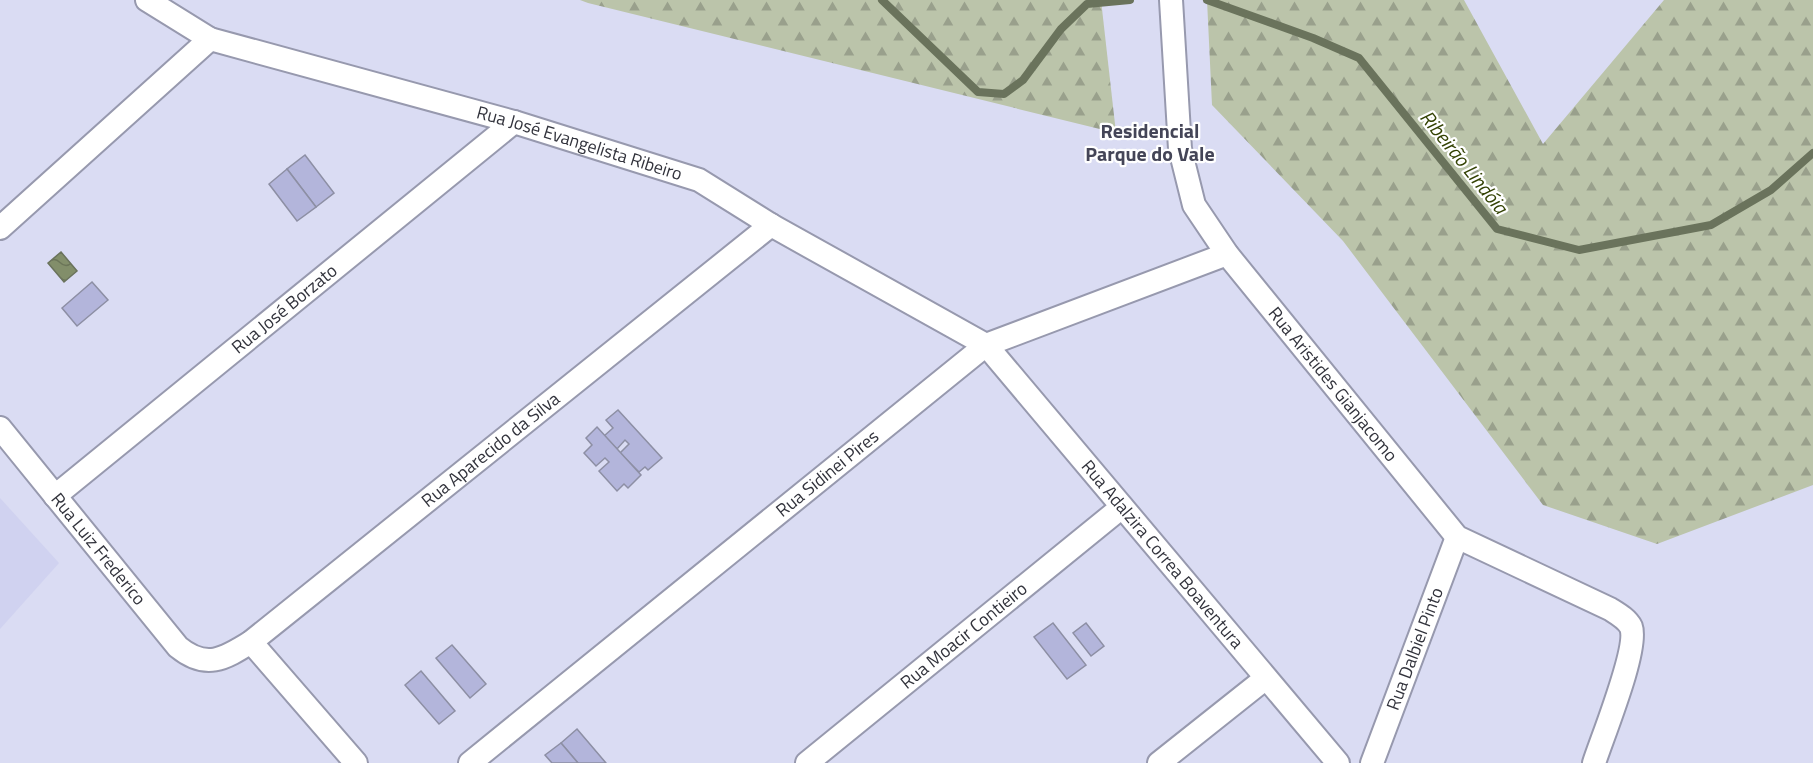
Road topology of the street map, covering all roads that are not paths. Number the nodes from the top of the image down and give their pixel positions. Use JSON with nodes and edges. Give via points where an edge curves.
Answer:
{"nodes":[{"id":1,"x":147,"y":0,"type":"edge"},
{"id":2,"x":1171,"y":0,"type":"edge"},
{"id":3,"x":210,"y":39,"type":"junction"},
{"id":4,"x":514,"y":122,"type":"junction"},
{"id":5,"x":771,"y":225,"type":"junction"},
{"id":6,"x":0,"y":228,"type":"edge"},
{"id":7,"x":1227,"y":254,"type":"junction"},
{"id":8,"x":986,"y":345,"type":"junction"},
{"id":9,"x":0,"y":428,"type":"edge"},
{"id":10,"x":55,"y":496,"type":"junction"},
{"id":11,"x":1122,"y":507,"type":"junction"},
{"id":12,"x":1457,"y":537,"type":"junction"},
{"id":13,"x":251,"y":642,"type":"junction"},
{"id":14,"x":204,"y":661,"type":"joint"},
{"id":15,"x":1266,"y":678,"type":"junction"},
{"id":16,"x":356,"y":763,"type":"edge"},
{"id":17,"x":470,"y":763,"type":"edge"},
{"id":18,"x":807,"y":763,"type":"edge"},
{"id":19,"x":1159,"y":763,"type":"edge"},
{"id":20,"x":1338,"y":763,"type":"edge"},
{"id":21,"x":1372,"y":763,"type":"edge"},
{"id":22,"x":1594,"y":763,"type":"edge"}],
"edges":[{"from":1,"to":3,"type":"street","name":"Rua José Evangelista Ribeiro"},
{"from":2,"to":7,"type":"street","name":"Rua Aristides Gianjacomo","via":[[1180,149],[1194,205]]},
{"from":3,"to":4,"type":"street","name":"Rua José Evangelista Ribeiro"},
{"from":3,"to":6,"type":"street"},
{"from":4,"to":5,"type":"street","name":"Rua José Evangelista Ribeiro","via":[[699,180]]},
{"from":4,"to":10,"type":"street","name":"Rua José Borzato"},
{"from":5,"to":8,"type":"street","name":"Rua José Evangelista Ribeiro"},
{"from":5,"to":13,"type":"street","name":"Rua Aparecido da Silva"},
{"from":7,"to":8,"type":"street","name":"Rua Sidinei Pires"},
{"from":7,"to":12,"type":"street","name":"Rua Aristides Gianjacomo"},
{"from":8,"to":11,"type":"street","name":"Rua Adalzira Correa Boaventura"},
{"from":8,"to":17,"type":"street","name":"Rua Sidinei Pires"},
{"from":9,"to":10,"type":"street","name":"Rua Luiz Frederico"},
{"from":10,"to":14,"type":"street","name":"Rua Luiz Frederico","via":[[178,647]]},
{"from":11,"to":15,"type":"street","name":"Rua Adalzira Correa Boaventura"},
{"from":11,"to":18,"type":"street","name":"Rua Moacir Contieiro"},
{"from":12,"to":21,"type":"street","name":"Rua Dalbiel Pinto"},
{"from":12,"to":22,"type":"street","name":"Rua Aristides Gianjacomo","via":[[1610,609],[1631,628],[1632,650]]},
{"from":13,"to":14,"type":"street","name":"Rua Aparecido da Silva","via":[[231,654]]},
{"from":13,"to":16,"type":"street"},
{"from":15,"to":19,"type":"street"},
{"from":15,"to":20,"type":"street","name":"Rua Adalzira Correa Boaventura"}]}
